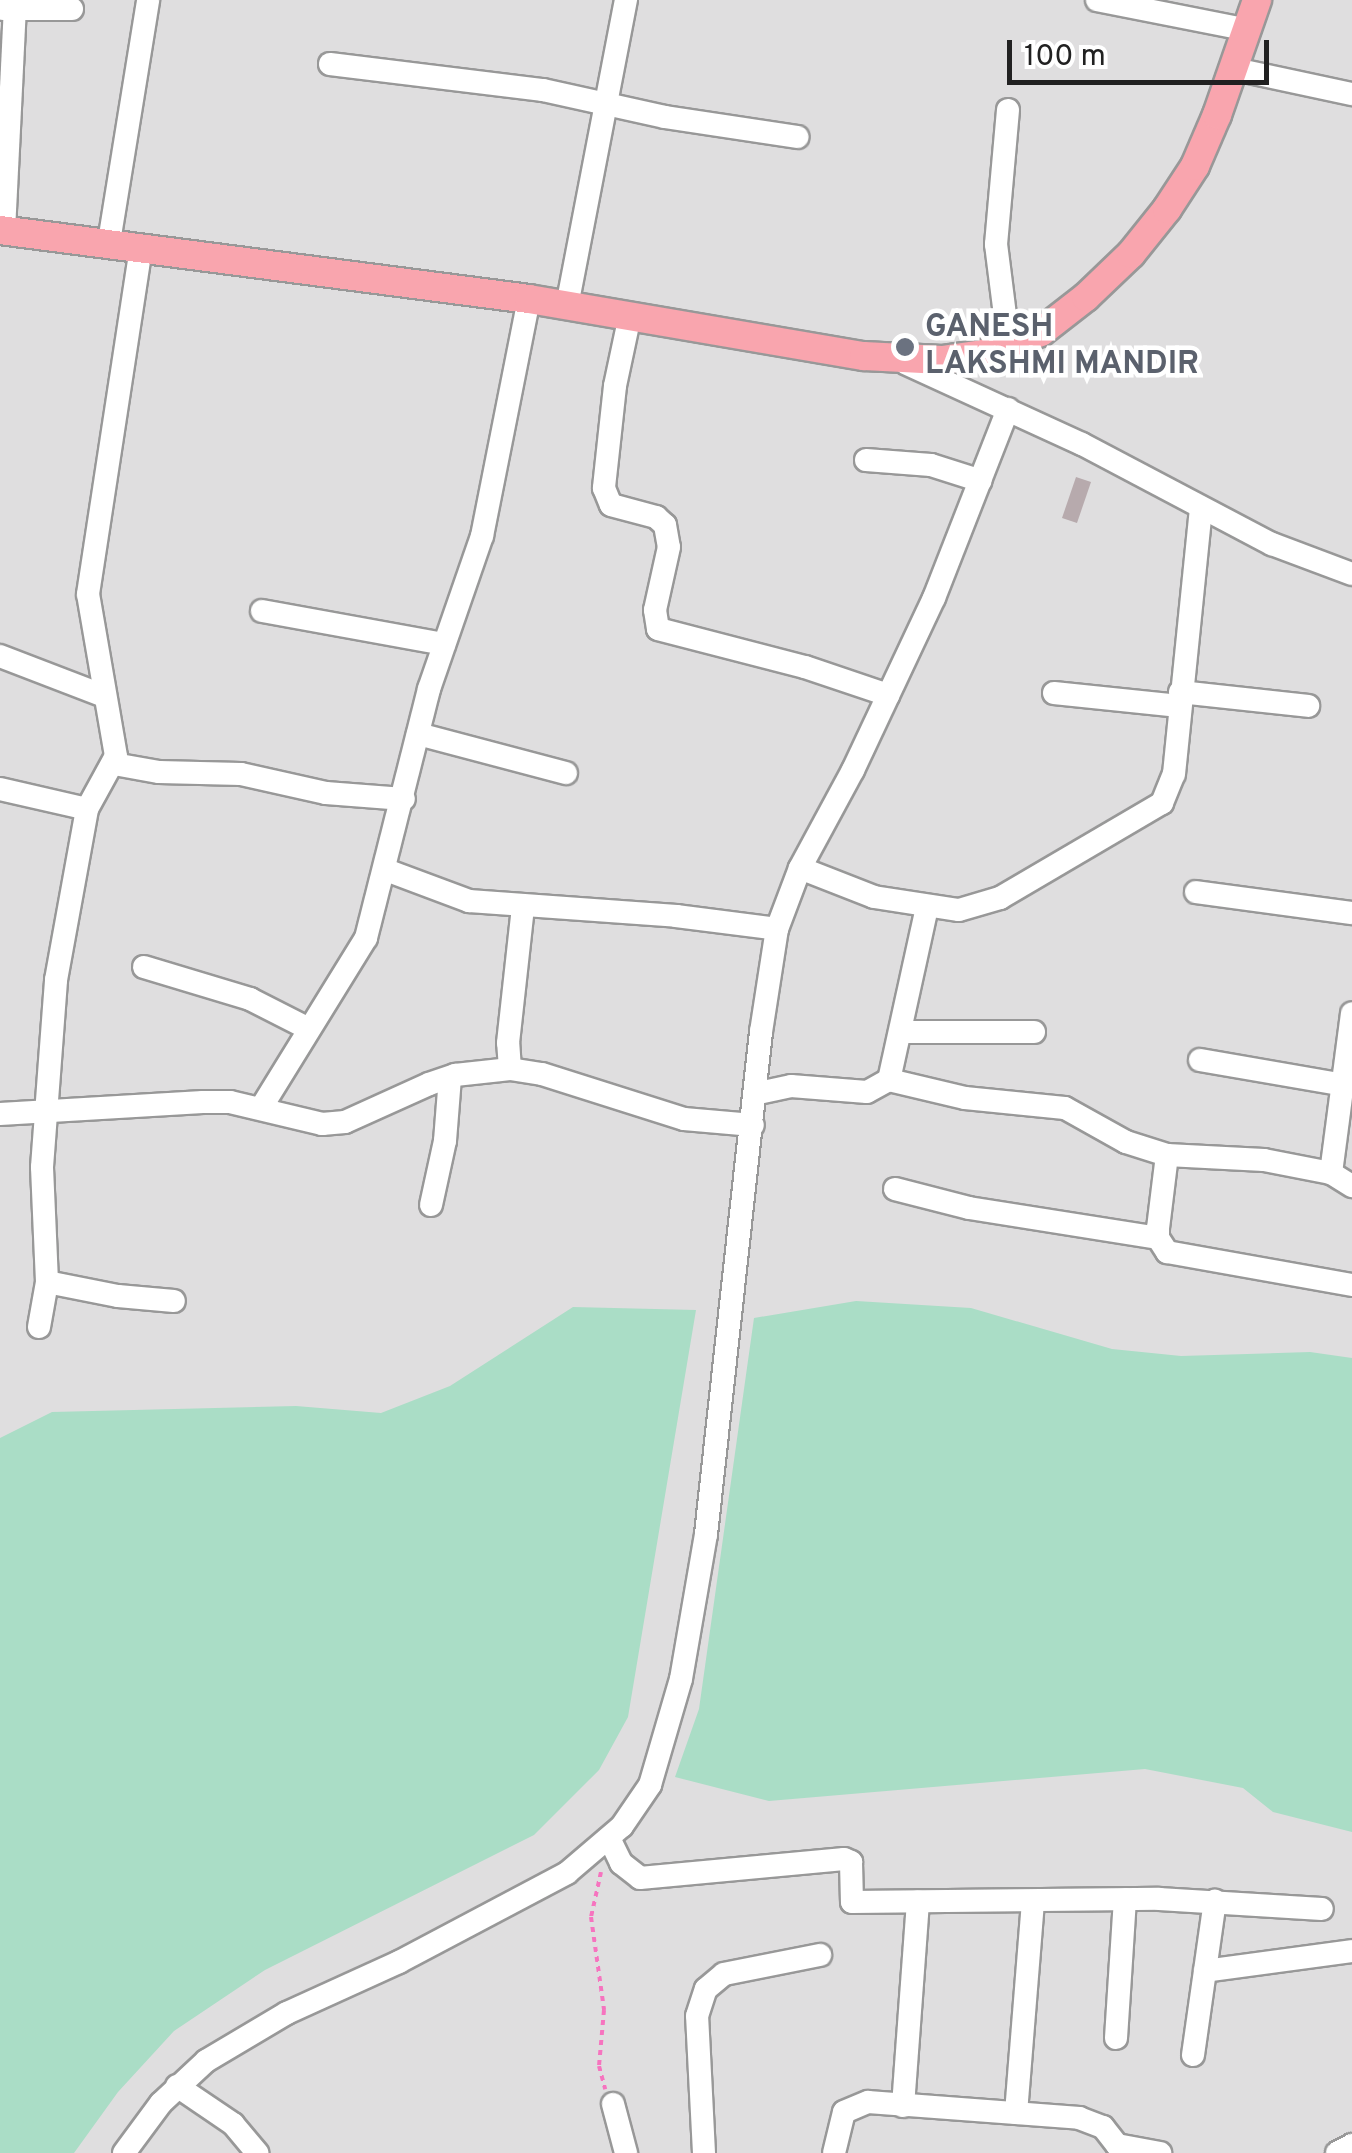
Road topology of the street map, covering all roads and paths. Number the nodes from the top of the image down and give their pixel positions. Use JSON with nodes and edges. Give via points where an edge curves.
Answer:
{"nodes":[{"id":1,"x":148,"y":0,"type":"edge"},
{"id":2,"x":626,"y":0,"type":"edge"},
{"id":3,"x":1096,"y":0,"type":"edge"},
{"id":4,"x":1258,"y":0,"type":"edge"},
{"id":5,"x":72,"y":9,"type":"dead end"},
{"id":6,"x":8,"y":10,"type":"edge"},
{"id":7,"x":1248,"y":30,"type":"junction"},
{"id":8,"x":330,"y":64,"type":"dead end"},
{"id":9,"x":1235,"y":69,"type":"junction"},
{"id":10,"x":1352,"y":94,"type":"edge"},
{"id":11,"x":609,"y":103,"type":"junction"},
{"id":12,"x":1008,"y":110,"type":"dead end"},
{"id":13,"x":797,"y":138,"type":"dead end"},
{"id":14,"x":2,"y":230,"type":"edge"},
{"id":15,"x":110,"y":242,"type":"junction"},
{"id":16,"x":142,"y":246,"type":"junction"},
{"id":17,"x":530,"y":300,"type":"junction"},
{"id":18,"x":567,"y":306,"type":"junction"},
{"id":19,"x":629,"y":320,"type":"junction"},
{"id":20,"x":1009,"y":347,"type":"junction"},
{"id":21,"x":897,"y":360,"type":"junction"},
{"id":22,"x":1008,"y":410,"type":"junction"},
{"id":23,"x":866,"y":460,"type":"dead end"},
{"id":24,"x":981,"y":481,"type":"junction"},
{"id":25,"x":1202,"y":508,"type":"junction"},
{"id":26,"x":1352,"y":574,"type":"edge"},
{"id":27,"x":262,"y":611,"type":"dead end"},
{"id":28,"x":444,"y":644,"type":"junction"},
{"id":29,"x":0,"y":656,"type":"edge"},
{"id":30,"x":1054,"y":693,"type":"dead end"},
{"id":31,"x":888,"y":695,"type":"junction"},
{"id":32,"x":104,"y":696,"type":"junction"},
{"id":33,"x":1180,"y":699,"type":"junction"},
{"id":34,"x":1308,"y":706,"type":"dead end"},
{"id":35,"x":418,"y":734,"type":"junction"},
{"id":36,"x":114,"y":764,"type":"junction"},
{"id":37,"x":566,"y":773,"type":"dead end"},
{"id":38,"x":0,"y":789,"type":"edge"},
{"id":39,"x":404,"y":799,"type":"junction"},
{"id":40,"x":87,"y":809,"type":"junction"},
{"id":41,"x":800,"y":868,"type":"junction"},
{"id":42,"x":386,"y":870,"type":"junction"},
{"id":43,"x":1196,"y":892,"type":"dead end"},
{"id":44,"x":927,"y":907,"type":"junction"},
{"id":45,"x":523,"y":908,"type":"junction"},
{"id":46,"x":1352,"y":913,"type":"edge"},
{"id":47,"x":777,"y":929,"type":"junction"},
{"id":48,"x":144,"y":967,"type":"dead end"},
{"id":49,"x":1352,"y":1014,"type":"edge"},
{"id":50,"x":308,"y":1028,"type":"junction"},
{"id":51,"x":902,"y":1032,"type":"junction"},
{"id":52,"x":1034,"y":1032,"type":"dead end"},
{"id":53,"x":1351,"y":1038,"type":"edge"},
{"id":54,"x":1200,"y":1060,"type":"dead end"},
{"id":55,"x":510,"y":1069,"type":"junction"},
{"id":56,"x":450,"y":1077,"type":"junction"},
{"id":57,"x":889,"y":1080,"type":"junction"},
{"id":58,"x":1344,"y":1085,"type":"junction"},
{"id":59,"x":754,"y":1094,"type":"junction"},
{"id":60,"x":261,"y":1108,"type":"junction"},
{"id":61,"x":49,"y":1109,"type":"junction"},
{"id":62,"x":0,"y":1114,"type":"edge"},
{"id":63,"x":753,"y":1125,"type":"junction"},
{"id":64,"x":1168,"y":1155,"type":"junction"},
{"id":65,"x":1331,"y":1174,"type":"junction"},
{"id":66,"x":1352,"y":1186,"type":"edge"},
{"id":67,"x":894,"y":1189,"type":"dead end"},
{"id":68,"x":430,"y":1205,"type":"dead end"},
{"id":69,"x":1158,"y":1238,"type":"junction"},
{"id":70,"x":48,"y":1282,"type":"junction"},
{"id":71,"x":1352,"y":1285,"type":"edge"},
{"id":72,"x":174,"y":1300,"type":"dead end"},
{"id":73,"x":39,"y":1327,"type":"dead end"},
{"id":74,"x":609,"y":1838,"type":"junction"},
{"id":75,"x":1125,"y":1900,"type":"junction"},
{"id":76,"x":1214,"y":1901,"type":"junction"},
{"id":77,"x":918,"y":1902,"type":"junction"},
{"id":78,"x":1033,"y":1902,"type":"junction"},
{"id":79,"x":1322,"y":1908,"type":"dead end"},
{"id":80,"x":1352,"y":1952,"type":"edge"},
{"id":81,"x":820,"y":1955,"type":"dead end"},
{"id":82,"x":1205,"y":1971,"type":"junction"},
{"id":83,"x":1116,"y":2038,"type":"dead end"},
{"id":84,"x":1194,"y":2055,"type":"dead end"},
{"id":85,"x":177,"y":2086,"type":"junction"},
{"id":86,"x":613,"y":2104,"type":"joint"},
{"id":87,"x":903,"y":2106,"type":"junction"},
{"id":88,"x":1016,"y":2113,"type":"junction"},
{"id":89,"x":1352,"y":2145,"type":"edge"},
{"id":90,"x":124,"y":2153,"type":"edge"},
{"id":91,"x":258,"y":2153,"type":"edge"},
{"id":92,"x":626,"y":2153,"type":"edge"},
{"id":93,"x":704,"y":2153,"type":"edge"},
{"id":94,"x":834,"y":2153,"type":"edge"},
{"id":95,"x":1160,"y":2153,"type":"edge"},
{"id":96,"x":1337,"y":2153,"type":"edge"}],
"edges":[{"from":1,"to":15,"type":"street"},
{"from":2,"to":11,"type":"street"},
{"from":3,"to":7,"type":"street"},
{"from":4,"to":7,"type":"main road"},
{"from":5,"to":6,"type":"street"},
{"from":6,"to":14,"type":"street"},
{"from":7,"to":9,"type":"main road"},
{"from":8,"to":11,"type":"street"},
{"from":9,"to":10,"type":"street"},
{"from":9,"to":20,"type":"main road","via":[[1196,166],[1143,239],[1086,297]]},
{"from":11,"to":13,"type":"street"},
{"from":11,"to":18,"type":"street"},
{"from":12,"to":20,"type":"street","via":[[996,244]]},
{"from":14,"to":15,"type":"main road"},
{"from":15,"to":16,"type":"main road"},
{"from":16,"to":17,"type":"main road"},
{"from":16,"to":32,"type":"street","via":[[91,561],[90,618]]},
{"from":17,"to":18,"type":"main road"},
{"from":17,"to":28,"type":"street","via":[[482,536]]},
{"from":18,"to":19,"type":"main road"},
{"from":19,"to":21,"type":"main road"},
{"from":19,"to":31,"type":"street","via":[[604,488],[611,505],[666,525],[670,547],[655,610],[658,629]]},
{"from":20,"to":21,"type":"main road","via":[[942,360]]},
{"from":21,"to":22,"type":"street"},
{"from":22,"to":24,"type":"street"},
{"from":22,"to":25,"type":"street"},
{"from":23,"to":24,"type":"street","via":[[931,464]]},
{"from":24,"to":31,"type":"street"},
{"from":25,"to":26,"type":"street"},
{"from":25,"to":33,"type":"street"},
{"from":27,"to":28,"type":"street"},
{"from":28,"to":35,"type":"street"},
{"from":29,"to":32,"type":"street"},
{"from":30,"to":33,"type":"street"},
{"from":31,"to":41,"type":"street"},
{"from":32,"to":36,"type":"street"},
{"from":33,"to":34,"type":"street"},
{"from":33,"to":44,"type":"street","via":[[1170,790],[1149,815],[1000,898],[959,910]]},
{"from":35,"to":37,"type":"street"},
{"from":35,"to":39,"type":"street"},
{"from":36,"to":39,"type":"street","via":[[240,774],[326,793]]},
{"from":36,"to":40,"type":"street"},
{"from":38,"to":40,"type":"street"},
{"from":39,"to":42,"type":"street"},
{"from":40,"to":61,"type":"street","via":[[56,980]]},
{"from":41,"to":44,"type":"street","via":[[853,891]]},
{"from":41,"to":47,"type":"street"},
{"from":42,"to":45,"type":"street","via":[[443,894]]},
{"from":42,"to":50,"type":"street","via":[[356,960]]},
{"from":43,"to":46,"type":"street"},
{"from":44,"to":51,"type":"street"},
{"from":45,"to":47,"type":"street"},
{"from":45,"to":55,"type":"street"},
{"from":47,"to":59,"type":"street"},
{"from":48,"to":50,"type":"street","via":[[218,987]]},
{"from":49,"to":53,"type":"street"},
{"from":50,"to":60,"type":"street"},
{"from":51,"to":52,"type":"street"},
{"from":51,"to":57,"type":"street"},
{"from":53,"to":58,"type":"street"},
{"from":54,"to":58,"type":"street"},
{"from":55,"to":56,"type":"street"},
{"from":55,"to":63,"type":"street","via":[[684,1120]]},
{"from":56,"to":60,"type":"street","via":[[345,1122],[322,1124]]},
{"from":56,"to":68,"type":"street"},
{"from":57,"to":59,"type":"street","via":[[868,1092],[792,1086]]},
{"from":57,"to":64,"type":"street","via":[[976,1100],[1065,1108],[1126,1142]]},
{"from":58,"to":65,"type":"street"},
{"from":59,"to":63,"type":"street"},
{"from":60,"to":61,"type":"street","via":[[203,1102]]},
{"from":61,"to":62,"type":"street"},
{"from":61,"to":70,"type":"street","via":[[42,1167]]},
{"from":63,"to":74,"type":"street","via":[[706,1534],[681,1679],[650,1785]]},
{"from":64,"to":65,"type":"street","via":[[1241,1158]]},
{"from":64,"to":69,"type":"street"},
{"from":65,"to":66,"type":"street"},
{"from":67,"to":69,"type":"street"},
{"from":69,"to":71,"type":"street","via":[[1176,1256]]},
{"from":70,"to":72,"type":"street"},
{"from":70,"to":73,"type":"street"},
{"from":74,"to":77,"type":"street","via":[[621,1863],[640,1878],[844,1859],[851,1862],[852,1902]]},
{"from":74,"to":85,"type":"street","via":[[539,1889],[252,2032]]},
{"from":74,"to":86,"type":"path","via":[[590,1917],[604,2010],[599,2066]]},
{"from":75,"to":76,"type":"street"},
{"from":75,"to":78,"type":"street"},
{"from":75,"to":83,"type":"street"},
{"from":76,"to":79,"type":"street"},
{"from":76,"to":82,"type":"street"},
{"from":77,"to":78,"type":"street"},
{"from":77,"to":87,"type":"street"},
{"from":78,"to":88,"type":"street"},
{"from":80,"to":82,"type":"street"},
{"from":81,"to":93,"type":"street","via":[[724,1974],[706,1989],[697,2016]]},
{"from":82,"to":84,"type":"street"},
{"from":85,"to":90,"type":"street"},
{"from":85,"to":91,"type":"street","via":[[232,2124]]},
{"from":86,"to":92,"type":"street"},
{"from":87,"to":88,"type":"street"},
{"from":87,"to":94,"type":"street","via":[[849,2106]]},
{"from":88,"to":95,"type":"street","via":[[1096,2122],[1116,2146]]},
{"from":89,"to":96,"type":"street"}]}
